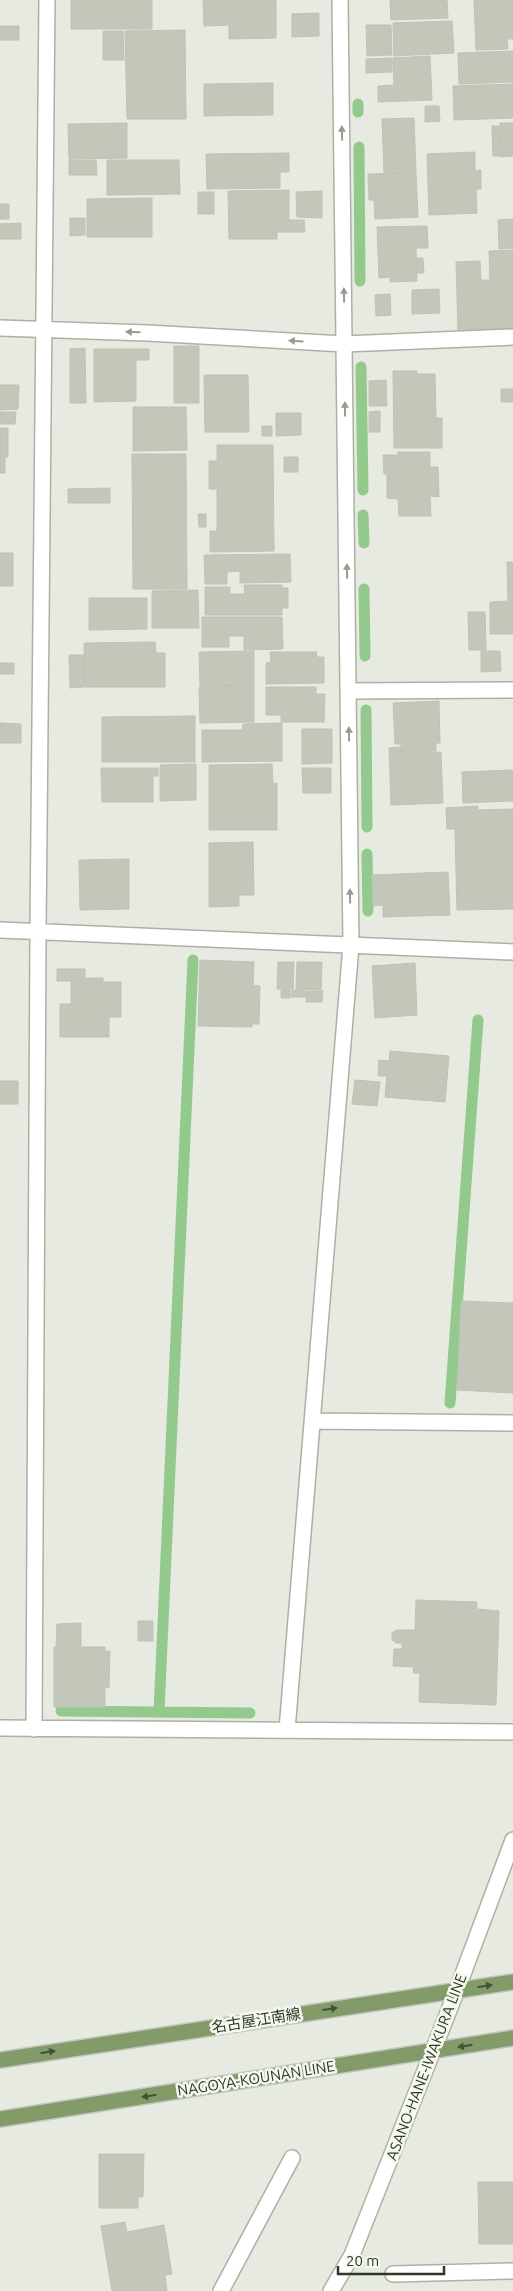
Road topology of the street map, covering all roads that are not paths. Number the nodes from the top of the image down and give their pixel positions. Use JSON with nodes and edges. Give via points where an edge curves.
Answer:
{"nodes":[{"id":1,"x":47,"y":0,"type":"edge"},
{"id":2,"x":340,"y":0,"type":"edge"},
{"id":3,"x":0,"y":328,"type":"edge"},
{"id":4,"x":44,"y":330,"type":"junction"},
{"id":5,"x":513,"y":337,"type":"edge"},
{"id":6,"x":344,"y":344,"type":"junction"},
{"id":7,"x":513,"y":690,"type":"edge"},
{"id":8,"x":348,"y":691,"type":"junction"},
{"id":9,"x":0,"y":930,"type":"edge"},
{"id":10,"x":38,"y":931,"type":"junction"},
{"id":11,"x":351,"y":945,"type":"junction"},
{"id":12,"x":513,"y":952,"type":"edge"},
{"id":13,"x":313,"y":1421,"type":"junction"},
{"id":14,"x":513,"y":1423,"type":"edge"},
{"id":15,"x":0,"y":1728,"type":"edge"},
{"id":16,"x":34,"y":1729,"type":"junction"},
{"id":17,"x":287,"y":1730,"type":"junction"},
{"id":18,"x":512,"y":1732,"type":"dead end"},
{"id":19,"x":513,"y":1840,"type":"edge"},
{"id":20,"x":513,"y":1982,"type":"edge"},
{"id":21,"x":457,"y":1990,"type":"junction"},
{"id":22,"x":513,"y":2038,"type":"edge"},
{"id":23,"x":432,"y":2051,"type":"junction"},
{"id":24,"x":0,"y":2060,"type":"edge"},
{"id":25,"x":0,"y":2119,"type":"edge"},
{"id":26,"x":292,"y":2158,"type":"dead end"},
{"id":27,"x":513,"y":2271,"type":"edge"},
{"id":28,"x":393,"y":2274,"type":"dead end"},
{"id":29,"x":221,"y":2291,"type":"edge"},
{"id":30,"x":331,"y":2291,"type":"edge"}],
"edges":[{"from":1,"to":4,"type":"street"},
{"from":6,"to":2,"type":"street","one_way":true},
{"from":3,"to":4,"type":"street"},
{"from":6,"to":4,"type":"street","one_way":true},
{"from":4,"to":10,"type":"street"},
{"from":5,"to":6,"type":"street"},
{"from":8,"to":6,"type":"street","one_way":true},
{"from":7,"to":8,"type":"street"},
{"from":11,"to":8,"type":"street","one_way":true},
{"from":9,"to":10,"type":"street"},
{"from":10,"to":11,"type":"street"},
{"from":10,"to":16,"type":"street"},
{"from":11,"to":12,"type":"street"},
{"from":11,"to":13,"type":"street"},
{"from":13,"to":14,"type":"street"},
{"from":13,"to":17,"type":"street"},
{"from":15,"to":16,"type":"street"},
{"from":16,"to":17,"type":"street"},
{"from":17,"to":18,"type":"street"},
{"from":19,"to":21,"type":"street","name":"ASANO-HANE-IWAKURA LINE"},
{"from":21,"to":20,"type":"main road","name":"名古屋江南線","one_way":true},
{"from":21,"to":23,"type":"street","name":"ASANO-HANE-IWAKURA LINE"},
{"from":24,"to":21,"type":"main road","name":"名古屋江南線","one_way":true},
{"from":22,"to":23,"type":"main road","name":"NAGOYA-KOUNAN LINE","one_way":true},
{"from":23,"to":25,"type":"main road","name":"NAGOYA-KOUNAN LINE","one_way":true},
{"from":23,"to":30,"type":"street","name":"ASANO-HANE-IWAKURA LINE","via":[[352,2255]]},
{"from":26,"to":29,"type":"street"},
{"from":27,"to":28,"type":"street"}]}
